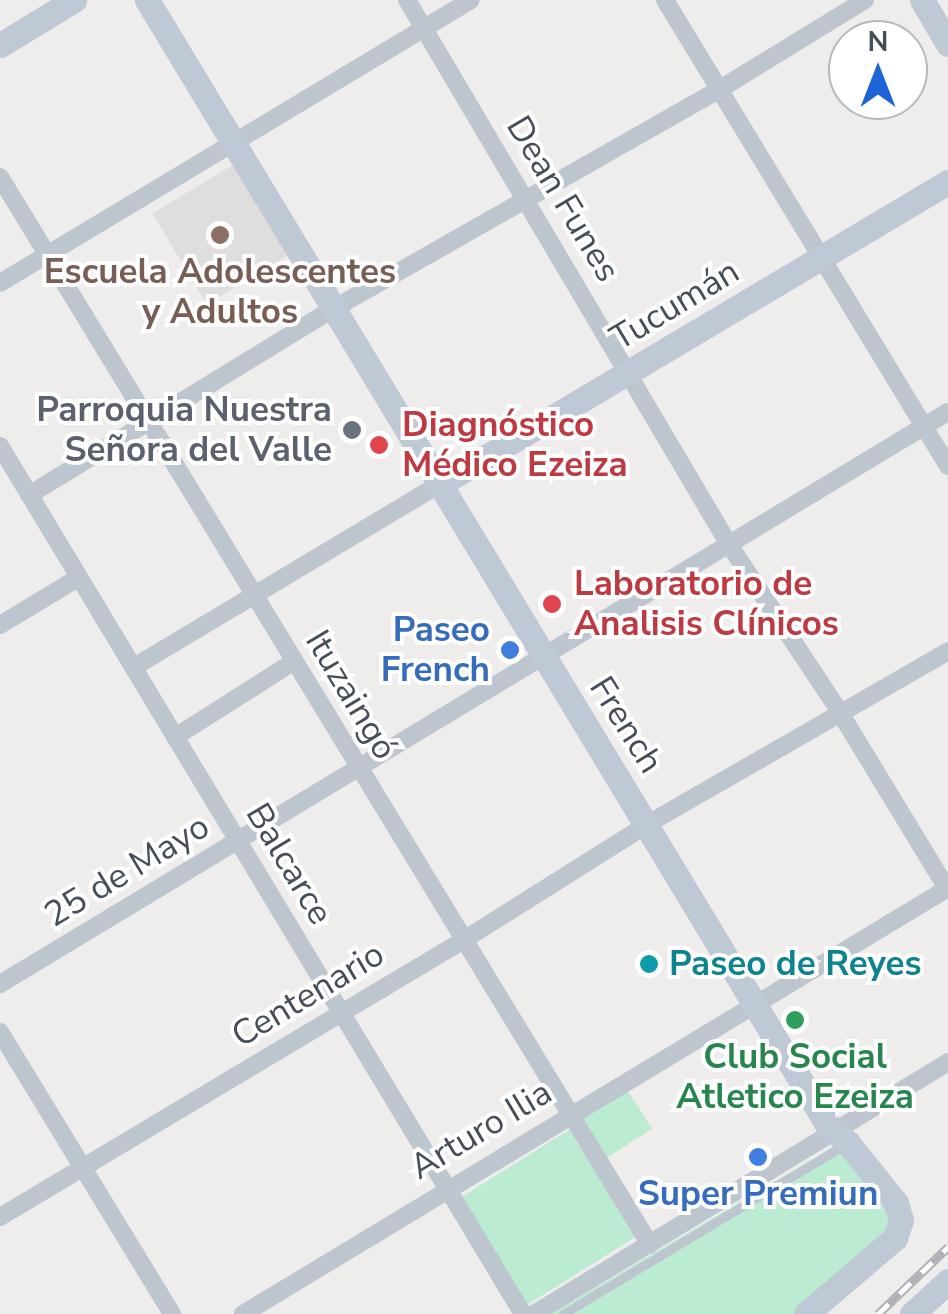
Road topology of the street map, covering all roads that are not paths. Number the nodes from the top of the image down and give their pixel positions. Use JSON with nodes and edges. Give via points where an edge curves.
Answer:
{"nodes":[{"id":1,"x":74,"y":0,"type":"edge"},
{"id":2,"x":146,"y":0,"type":"edge"},
{"id":3,"x":407,"y":0,"type":"edge"},
{"id":4,"x":471,"y":0,"type":"edge"},
{"id":5,"x":665,"y":0,"type":"edge"},
{"id":6,"x":865,"y":0,"type":"edge"},
{"id":7,"x":922,"y":0,"type":"edge"},
{"id":8,"x":424,"y":28,"type":"junction"},
{"id":9,"x":948,"y":44,"type":"edge"},
{"id":10,"x":0,"y":45,"type":"edge"},
{"id":11,"x":720,"y":89,"type":"junction"},
{"id":12,"x":233,"y":141,"type":"junction"},
{"id":13,"x":0,"y":177,"type":"edge"},
{"id":14,"x":948,"y":182,"type":"edge"},
{"id":15,"x":526,"y":199,"type":"junction"},
{"id":16,"x":47,"y":256,"type":"junction"},
{"id":17,"x":822,"y":257,"type":"junction"},
{"id":18,"x":0,"y":283,"type":"edge"},
{"id":19,"x":333,"y":309,"type":"junction"},
{"id":20,"x":629,"y":374,"type":"junction"},
{"id":21,"x":948,"y":412,"type":"edge"},
{"id":22,"x":151,"y":421,"type":"junction"},
{"id":23,"x":923,"y":427,"type":"junction"},
{"id":24,"x":0,"y":446,"type":"edge"},
{"id":25,"x":948,"y":466,"type":"edge"},
{"id":26,"x":438,"y":486,"type":"junction"},
{"id":27,"x":29,"y":495,"type":"junction"},
{"id":28,"x":728,"y":543,"type":"junction"},
{"id":29,"x":78,"y":578,"type":"junction"},
{"id":30,"x":253,"y":596,"type":"junction"},
{"id":31,"x":0,"y":625,"type":"edge"},
{"id":32,"x":948,"y":651,"type":"edge"},
{"id":33,"x":542,"y":655,"type":"junction"},
{"id":34,"x":293,"y":662,"type":"junction"},
{"id":35,"x":134,"y":667,"type":"junction"},
{"id":36,"x":839,"y":711,"type":"junction"},
{"id":37,"x":175,"y":737,"type":"junction"},
{"id":38,"x":358,"y":770,"type":"junction"},
{"id":39,"x":646,"y":825,"type":"junction"},
{"id":40,"x":238,"y":843,"type":"junction"},
{"id":41,"x":948,"y":889,"type":"edge"},
{"id":42,"x":462,"y":941,"type":"junction"},
{"id":43,"x":0,"y":984,"type":"edge"},
{"id":44,"x":754,"y":1003,"type":"junction"},
{"id":45,"x":341,"y":1014,"type":"junction"},
{"id":46,"x":0,"y":1032,"type":"edge"},
{"id":47,"x":948,"y":1062,"type":"edge"},
{"id":48,"x":569,"y":1115,"type":"junction"},
{"id":49,"x":841,"y":1137,"type":"junction"},
{"id":50,"x":83,"y":1168,"type":"junction"},
{"id":51,"x":446,"y":1190,"type":"junction"},
{"id":52,"x":0,"y":1217,"type":"edge"},
{"id":53,"x":654,"y":1252,"type":"junction"},
{"id":54,"x":948,"y":1281,"type":"edge"},
{"id":55,"x":172,"y":1314,"type":"edge"},
{"id":56,"x":243,"y":1314,"type":"edge"},
{"id":57,"x":523,"y":1314,"type":"edge"},
{"id":58,"x":534,"y":1314,"type":"edge"},
{"id":59,"x":563,"y":1314,"type":"edge"},
{"id":60,"x":806,"y":1314,"type":"edge"},
{"id":61,"x":912,"y":1314,"type":"edge"}],
"edges":[{"from":1,"to":10,"type":"street"},
{"from":2,"to":12,"type":"street","name":"French"},
{"from":3,"to":8,"type":"street","name":"Dean Funes"},
{"from":4,"to":8,"type":"street"},
{"from":5,"to":11,"type":"street"},
{"from":6,"to":11,"type":"street"},
{"from":7,"to":9,"type":"street"},
{"from":8,"to":12,"type":"street"},
{"from":8,"to":15,"type":"street","name":"Dean Funes"},
{"from":11,"to":15,"type":"street"},
{"from":11,"to":17,"type":"street"},
{"from":12,"to":16,"type":"street"},
{"from":12,"to":19,"type":"street","name":"French"},
{"from":13,"to":16,"type":"street","name":"Ituzaingó"},
{"from":14,"to":17,"type":"street","name":"Tucumán"},
{"from":15,"to":19,"type":"street"},
{"from":15,"to":20,"type":"street","name":"Dean Funes"},
{"from":16,"to":18,"type":"street"},
{"from":16,"to":22,"type":"street","name":"Ituzaingó"},
{"from":17,"to":20,"type":"street","name":"Tucumán"},
{"from":17,"to":23,"type":"street"},
{"from":19,"to":22,"type":"street"},
{"from":19,"to":26,"type":"street","name":"French"},
{"from":20,"to":26,"type":"street","name":"Tucumán"},
{"from":20,"to":28,"type":"street","name":"Dean Funes"},
{"from":21,"to":23,"type":"street","name":"25 de Mayo"},
{"from":22,"to":27,"type":"street"},
{"from":22,"to":30,"type":"street","name":"Ituzaingó"},
{"from":23,"to":25,"type":"street"},
{"from":23,"to":28,"type":"street","name":"25 de Mayo"},
{"from":24,"to":27,"type":"street","name":"Balcarce"},
{"from":26,"to":30,"type":"street"},
{"from":26,"to":33,"type":"street","name":"French"},
{"from":27,"to":29,"type":"street","name":"Balcarce"},
{"from":28,"to":33,"type":"street","name":"25 de Mayo"},
{"from":28,"to":36,"type":"street","name":"Dean Funes"},
{"from":29,"to":31,"type":"street"},
{"from":29,"to":35,"type":"street","name":"Balcarce"},
{"from":30,"to":34,"type":"street","name":"Ituzaingó"},
{"from":30,"to":35,"type":"street"},
{"from":32,"to":36,"type":"street","name":"Centenario"},
{"from":33,"to":38,"type":"street","name":"25 de Mayo"},
{"from":33,"to":39,"type":"street","name":"French"},
{"from":34,"to":37,"type":"street"},
{"from":34,"to":38,"type":"street","name":"Ituzaingó"},
{"from":35,"to":37,"type":"street","name":"Balcarce"},
{"from":36,"to":39,"type":"street","name":"Centenario"},
{"from":36,"to":41,"type":"street","name":"Dean Funes"},
{"from":37,"to":40,"type":"street","name":"Balcarce"},
{"from":38,"to":40,"type":"street","name":"25 de Mayo"},
{"from":38,"to":42,"type":"street","name":"Ituzaingó"},
{"from":39,"to":42,"type":"street","name":"Centenario"},
{"from":39,"to":44,"type":"street","name":"French"},
{"from":40,"to":43,"type":"street","name":"25 de Mayo"},
{"from":40,"to":45,"type":"street","name":"Balcarce"},
{"from":41,"to":44,"type":"street","name":"Arturo Ilia"},
{"from":42,"to":45,"type":"street","name":"Centenario"},
{"from":42,"to":48,"type":"street","name":"Ituzaingó"},
{"from":44,"to":48,"type":"street","name":"Arturo Ilia"},
{"from":44,"to":49,"type":"street","name":"French"},
{"from":45,"to":50,"type":"street","name":"Centenario"},
{"from":45,"to":51,"type":"street","name":"Balcarce"},
{"from":46,"to":50,"type":"street"},
{"from":47,"to":49,"type":"street"},
{"from":48,"to":51,"type":"street","name":"Arturo Ilia"},
{"from":48,"to":53,"type":"street","name":"Ituzaingó"},
{"from":49,"to":53,"type":"street"},
{"from":49,"to":60,"type":"street","name":"French","via":[[896,1203],[901,1220],[895,1238]]},
{"from":50,"to":52,"type":"street","name":"Centenario"},
{"from":50,"to":55,"type":"street"},
{"from":51,"to":56,"type":"street","name":"Arturo Ilia"},
{"from":51,"to":57,"type":"street","name":"Balcarce"},
{"from":53,"to":58,"type":"street"},
{"from":53,"to":59,"type":"lane"},
{"from":54,"to":61,"type":"street"}]}
